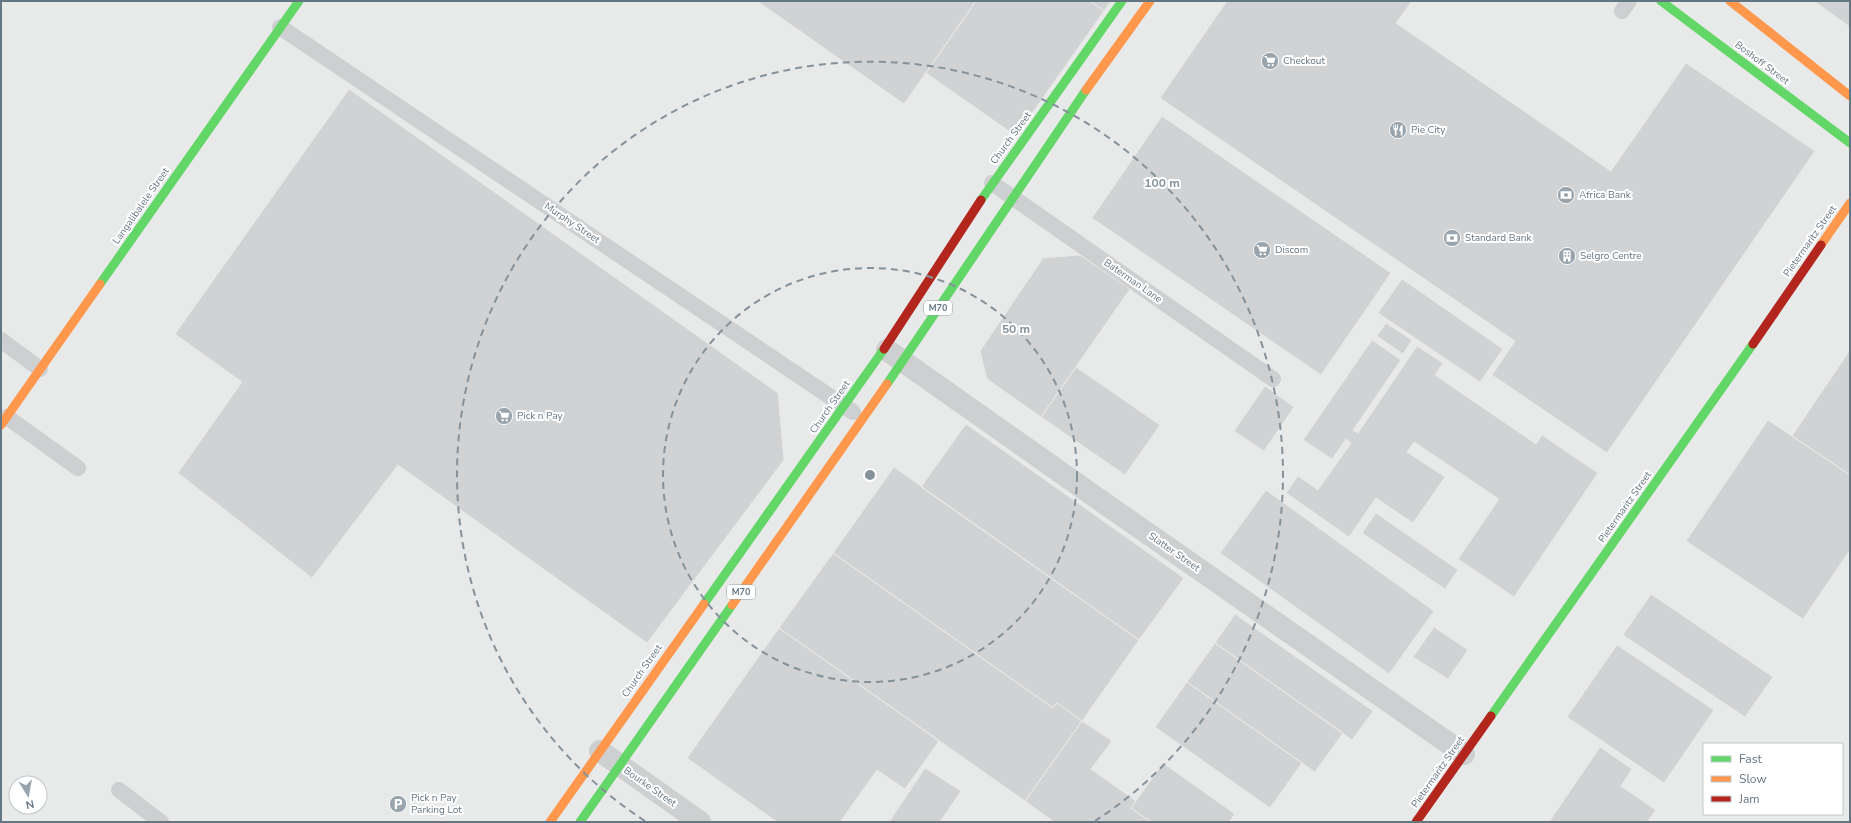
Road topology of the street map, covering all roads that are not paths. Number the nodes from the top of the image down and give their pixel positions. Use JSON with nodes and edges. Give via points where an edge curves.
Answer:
{"nodes":[{"id":1,"x":298,"y":1,"type":"edge"},
{"id":2,"x":1122,"y":1,"type":"edge"},
{"id":3,"x":1150,"y":1,"type":"edge"},
{"id":4,"x":1661,"y":1,"type":"edge"},
{"id":5,"x":1730,"y":1,"type":"edge"},
{"id":6,"x":280,"y":27,"type":"junction"},
{"id":7,"x":1850,"y":96,"type":"edge"},
{"id":8,"x":1850,"y":142,"type":"edge"},
{"id":9,"x":992,"y":183,"type":"junction"},
{"id":10,"x":1014,"y":198,"type":"junction"},
{"id":11,"x":1850,"y":203,"type":"edge"},
{"id":12,"x":1,"y":340,"type":"edge"},
{"id":13,"x":893,"y":354,"type":"junction"},
{"id":14,"x":40,"y":369,"type":"junction"},
{"id":15,"x":1273,"y":379,"type":"dead end"},
{"id":16,"x":844,"y":406,"type":"junction"},
{"id":17,"x":863,"y":419,"type":"junction"},
{"id":18,"x":4,"y":421,"type":"edge"},
{"id":19,"x":78,"y":468,"type":"dead end"},
{"id":20,"x":600,"y":751,"type":"junction"},
{"id":21,"x":1464,"y":754,"type":"junction"},
{"id":22,"x":620,"y":765,"type":"junction"},
{"id":23,"x":119,"y":790,"type":"dead end"},
{"id":24,"x":161,"y":822,"type":"edge"},
{"id":25,"x":550,"y":822,"type":"edge"},
{"id":26,"x":580,"y":822,"type":"edge"},
{"id":27,"x":700,"y":822,"type":"edge"},
{"id":28,"x":1416,"y":822,"type":"edge"}],
"edges":[{"from":1,"to":6,"type":"main road","name":"Langalibalele Street"},
{"from":2,"to":9,"type":"main road","name":"Church Street","number":"M70"},
{"from":3,"to":10,"type":"main road","name":"Church Street","number":"M70"},
{"from":4,"to":8,"type":"main road","name":"Boshoff Street"},
{"from":5,"to":7,"type":"main road"},
{"from":6,"to":14,"type":"main road","name":"Langalibalele Street"},
{"from":6,"to":16,"type":"lane","name":"Murphy Street"},
{"from":9,"to":10,"type":"lane","name":"Baterman Lane"},
{"from":9,"to":13,"type":"main road","name":"Church Street","number":"M70"},
{"from":10,"to":13,"type":"main road","name":"Church Street","number":"M70"},
{"from":10,"to":15,"type":"lane","name":"Baterman Lane"},
{"from":11,"to":21,"type":"main road","name":"Pietermaritz Street"},
{"from":12,"to":14,"type":"lane"},
{"from":13,"to":16,"type":"main road","name":"Church Street","number":"M70"},
{"from":13,"to":17,"type":"main road","name":"Church Street","number":"M70"},
{"from":13,"to":21,"type":"street","name":"Slatter Street"},
{"from":14,"to":18,"type":"main road","name":"Langalibalele Street"},
{"from":16,"to":17,"type":"lane","name":"Murphy Street"},
{"from":16,"to":20,"type":"main road","name":"Church Street","number":"M70"},
{"from":17,"to":22,"type":"main road","name":"Church Street","number":"M70"},
{"from":18,"to":19,"type":"lane"},
{"from":20,"to":22,"type":"street","name":"Bourke Street"},
{"from":20,"to":25,"type":"main road","name":"Church Street","number":"M70"},
{"from":21,"to":28,"type":"main road","name":"Pietermaritz Street"},
{"from":22,"to":26,"type":"main road","name":"Church Street","number":"M70"},
{"from":22,"to":27,"type":"street","name":"Bourke Street"},
{"from":23,"to":24,"type":"lane"}]}
